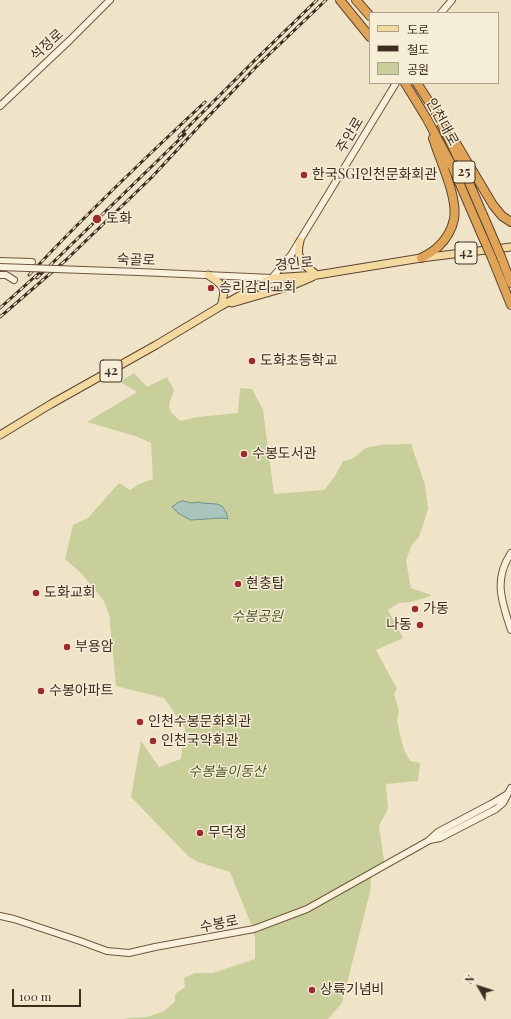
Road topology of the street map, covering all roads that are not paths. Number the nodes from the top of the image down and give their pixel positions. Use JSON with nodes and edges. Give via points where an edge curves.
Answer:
{"nodes":[{"id":1,"x":110,"y":0,"type":"edge"},
{"id":2,"x":340,"y":0,"type":"edge"},
{"id":3,"x":356,"y":0,"type":"edge"},
{"id":4,"x":452,"y":0,"type":"edge"},
{"id":5,"x":443,"y":12,"type":"edge"},
{"id":6,"x":369,"y":15,"type":"edge"},
{"id":7,"x":369,"y":36,"type":"edge"},
{"id":8,"x":395,"y":84,"type":"edge"},
{"id":9,"x":405,"y":84,"type":"edge"},
{"id":10,"x":418,"y":84,"type":"edge"},
{"id":11,"x":0,"y":106,"type":"edge"},
{"id":12,"x":436,"y":114,"type":"junction"},
{"id":13,"x":427,"y":119,"type":"junction"},
{"id":14,"x":511,"y":222,"type":"edge"},
{"id":15,"x":300,"y":241,"type":"junction"},
{"id":16,"x":511,"y":247,"type":"edge"},
{"id":17,"x":421,"y":258,"type":"junction"},
{"id":18,"x":496,"y":258,"type":"junction"},
{"id":19,"x":0,"y":261,"type":"edge"},
{"id":20,"x":32,"y":262,"type":"dead end"},
{"id":21,"x":0,"y":267,"type":"edge"},
{"id":22,"x":0,"y":275,"type":"edge"},
{"id":23,"x":208,"y":275,"type":"junction"},
{"id":24,"x":317,"y":275,"type":"junction"},
{"id":25,"x":272,"y":278,"type":"junction"},
{"id":26,"x":14,"y":280,"type":"dead end"},
{"id":27,"x":511,"y":283,"type":"edge"},
{"id":28,"x":511,"y":305,"type":"edge"},
{"id":29,"x":221,"y":306,"type":"junction"},
{"id":30,"x":0,"y":435,"type":"edge"},
{"id":31,"x":511,"y":553,"type":"edge"},
{"id":32,"x":511,"y":630,"type":"edge"},
{"id":33,"x":511,"y":788,"type":"edge"},
{"id":34,"x":0,"y":916,"type":"edge"}],
"edges":[{"from":1,"to":11,"type":"main road","name":"석정로"},
{"from":2,"to":7,"type":"highway"},
{"from":3,"to":6,"type":"highway"},
{"from":4,"to":5,"type":"main road"},
{"from":8,"to":15,"type":"main road","name":"주안로"},
{"from":9,"to":13,"type":"highway","name":"인천대로"},
{"from":10,"to":12,"type":"highway","name":"인천대로"},
{"from":12,"to":14,"type":"highway","via":[[493,205]]},
{"from":12,"to":18,"type":"highway","name":"인천대로","number":"25","bridge":true,"via":[[490,232]]},
{"from":13,"to":17,"type":"highway","via":[[450,188],[454,203],[454,219],[449,233],[438,247]]},
{"from":13,"to":18,"type":"highway","name":"인천대로","number":"25","bridge":true,"via":[[452,166],[481,233]]},
{"from":15,"to":24,"type":"main road","via":[[299,254],[302,260]]},
{"from":15,"to":25,"type":"main road","name":"주안로"},
{"from":16,"to":17,"type":"main road","name":"경인로","number":"42"},
{"from":17,"to":24,"type":"main road","name":"경인로","number":"42"},
{"from":18,"to":27,"type":"highway","name":"인천대로","number":"25"},
{"from":18,"to":28,"type":"highway","name":"인천대로","number":"25"},
{"from":19,"to":20,"type":"main road"},
{"from":21,"to":23,"type":"main road","name":"숙골로","bridge":true},
{"from":22,"to":26,"type":"main road"},
{"from":23,"to":25,"type":"main road","name":"숙골로"},
{"from":23,"to":29,"type":"main road","via":[[220,283],[223,289]]},
{"from":24,"to":25,"type":"main road","name":"경인로","number":"42"},
{"from":24,"to":29,"type":"main road","via":[[291,286]]},
{"from":25,"to":29,"type":"main road","name":"경인로","number":"42"},
{"from":29,"to":30,"type":"main road","name":"경인로","number":"42"},
{"from":31,"to":32,"type":"main road","via":[[501,578],[500,592]]},
{"from":33,"to":34,"type":"main road","name":"수봉로","via":[[503,803],[496,809],[440,838],[428,841],[307,909],[254,929],[129,953],[107,951]]}]}
